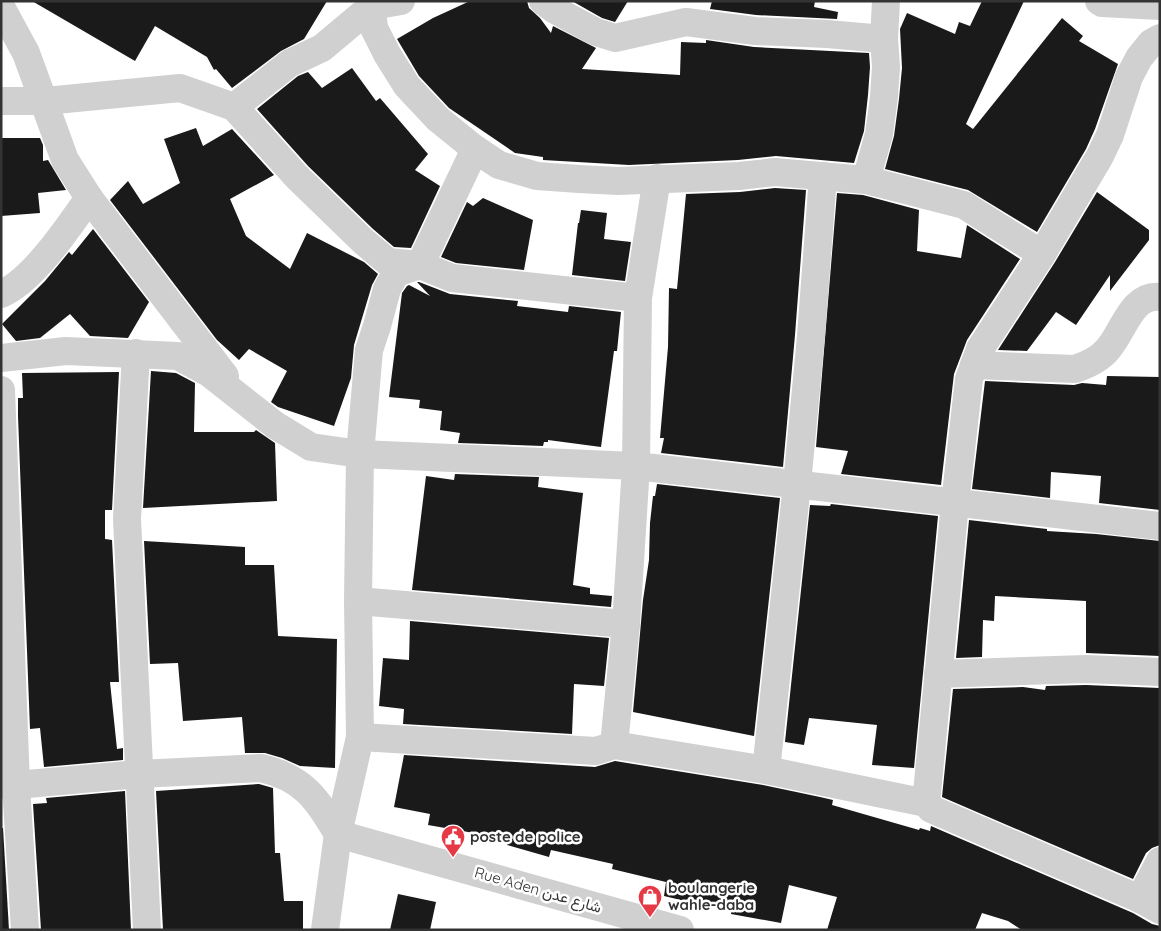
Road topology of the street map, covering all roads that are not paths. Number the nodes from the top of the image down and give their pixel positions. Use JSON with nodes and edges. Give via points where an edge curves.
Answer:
{"nodes":[{"id":1,"x":401,"y":1,"type":"edge"},
{"id":2,"x":543,"y":1,"type":"edge"},
{"id":3,"x":886,"y":1,"type":"edge"},
{"id":4,"x":1102,"y":2,"type":"edge"},
{"id":5,"x":371,"y":4,"type":"edge"},
{"id":6,"x":1160,"y":6,"type":"edge"},
{"id":7,"x":1,"y":7,"type":"edge"},
{"id":8,"x":1160,"y":38,"type":"edge"},
{"id":9,"x":884,"y":39,"type":"junction"},
{"id":10,"x":1,"y":101,"type":"edge"},
{"id":11,"x":44,"y":101,"type":"junction"},
{"id":12,"x":234,"y":107,"type":"junction"},
{"id":13,"x":475,"y":149,"type":"junction"},
{"id":14,"x":823,"y":176,"type":"junction"},
{"id":15,"x":657,"y":178,"type":"junction"},
{"id":16,"x":866,"y":180,"type":"junction"},
{"id":17,"x":89,"y":198,"type":"junction"},
{"id":18,"x":1042,"y":254,"type":"junction"},
{"id":19,"x":420,"y":265,"type":"junction"},
{"id":20,"x":1,"y":294,"type":"edge"},
{"id":21,"x":1160,"y":297,"type":"edge"},
{"id":22,"x":638,"y":298,"type":"junction"},
{"id":23,"x":136,"y":353,"type":"junction"},
{"id":24,"x":1,"y":358,"type":"edge"},
{"id":25,"x":974,"y":365,"type":"junction"},
{"id":26,"x":1,"y":390,"type":"edge"},
{"id":27,"x":241,"y":397,"type":"junction"},
{"id":28,"x":360,"y":454,"type":"junction"},
{"id":29,"x":636,"y":466,"type":"junction"},
{"id":30,"x":797,"y":484,"type":"junction"},
{"id":31,"x":955,"y":503,"type":"junction"},
{"id":32,"x":1160,"y":526,"type":"edge"},
{"id":33,"x":358,"y":601,"type":"junction"},
{"id":34,"x":626,"y":624,"type":"junction"},
{"id":35,"x":1160,"y":672,"type":"edge"},
{"id":36,"x":938,"y":674,"type":"junction"},
{"id":37,"x":360,"y":737,"type":"junction"},
{"id":38,"x":614,"y":746,"type":"junction"},
{"id":39,"x":766,"y":770,"type":"junction"},
{"id":40,"x":139,"y":774,"type":"junction"},
{"id":41,"x":9,"y":785,"type":"edge"},
{"id":42,"x":926,"y":803,"type":"junction"},
{"id":43,"x":338,"y":834,"type":"junction"},
{"id":44,"x":1160,"y":861,"type":"edge"},
{"id":45,"x":1150,"y":905,"type":"edge"},
{"id":46,"x":25,"y":930,"type":"edge"},
{"id":47,"x":147,"y":930,"type":"edge"},
{"id":48,"x":326,"y":930,"type":"edge"},
{"id":49,"x":680,"y":930,"type":"edge"}],
"edges":[{"from":1,"to":5,"type":"street"},
{"from":2,"to":9,"type":"street","via":[[596,32],[615,38],[686,22],[755,31]]},
{"from":3,"to":9,"type":"street"},
{"from":4,"to":6,"type":"street"},
{"from":5,"to":12,"type":"street","via":[[322,48],[290,63]]},
{"from":5,"to":13,"type":"street","via":[[374,28],[407,86],[438,119]]},
{"from":7,"to":11,"type":"street","via":[[26,53]]},
{"from":8,"to":18,"type":"street","via":[[1151,43],[1139,58],[1103,149]]},
{"from":9,"to":16,"type":"street","via":[[884,98],[879,134]]},
{"from":10,"to":11,"type":"street"},
{"from":11,"to":12,"type":"street","via":[[180,88]]},
{"from":11,"to":17,"type":"street","via":[[65,160]]},
{"from":12,"to":19,"type":"street","via":[[297,177],[363,241],[388,262]]},
{"from":13,"to":15,"type":"street","via":[[499,165],[537,176],[618,181]]},
{"from":13,"to":19,"type":"street"},
{"from":14,"to":15,"type":"street","via":[[775,172]]},
{"from":14,"to":16,"type":"street"},
{"from":14,"to":30,"type":"street"},
{"from":15,"to":22,"type":"street"},
{"from":16,"to":18,"type":"street","via":[[964,204]]},
{"from":17,"to":20,"type":"street","via":[[33,270]]},
{"from":17,"to":27,"type":"street"},
{"from":18,"to":25,"type":"street","via":[[980,350]]},
{"from":19,"to":22,"type":"street","via":[[452,278]]},
{"from":19,"to":28,"type":"street","via":[[396,273],[387,288],[369,350]]},
{"from":21,"to":25,"type":"street","via":[[1140,300],[1108,349],[1085,366],[1075,369]]},
{"from":22,"to":29,"type":"street"},
{"from":23,"to":24,"type":"street","via":[[66,351]]},
{"from":23,"to":27,"type":"street","via":[[178,356],[209,373]]},
{"from":23,"to":40,"type":"street","via":[[127,519]]},
{"from":25,"to":31,"type":"street","via":[[967,389]]},
{"from":26,"to":41,"type":"street"},
{"from":27,"to":28,"type":"street","via":[[275,425],[311,448]]},
{"from":28,"to":29,"type":"street"},
{"from":28,"to":33,"type":"street"},
{"from":29,"to":30,"type":"street"},
{"from":29,"to":34,"type":"street"},
{"from":30,"to":31,"type":"street"},
{"from":30,"to":39,"type":"street"},
{"from":31,"to":32,"type":"street"},
{"from":31,"to":36,"type":"street"},
{"from":33,"to":34,"type":"street"},
{"from":33,"to":37,"type":"street"},
{"from":34,"to":38,"type":"street"},
{"from":35,"to":36,"type":"street","via":[[1086,669]]},
{"from":36,"to":42,"type":"street"},
{"from":37,"to":38,"type":"street","via":[[596,752]]},
{"from":37,"to":43,"type":"street"},
{"from":38,"to":39,"type":"street"},
{"from":39,"to":42,"type":"street"},
{"from":40,"to":41,"type":"street"},
{"from":40,"to":43,"type":"street","via":[[261,768],[279,772],[303,786],[320,804]]},
{"from":40,"to":47,"type":"street"},
{"from":41,"to":46,"type":"street"},
{"from":42,"to":45,"type":"street","via":[[931,809]]},
{"from":43,"to":48,"type":"street"},
{"from":43,"to":49,"type":"street","name":"Rue Aden شارع عدن"},
{"from":44,"to":45,"type":"street"}]}
